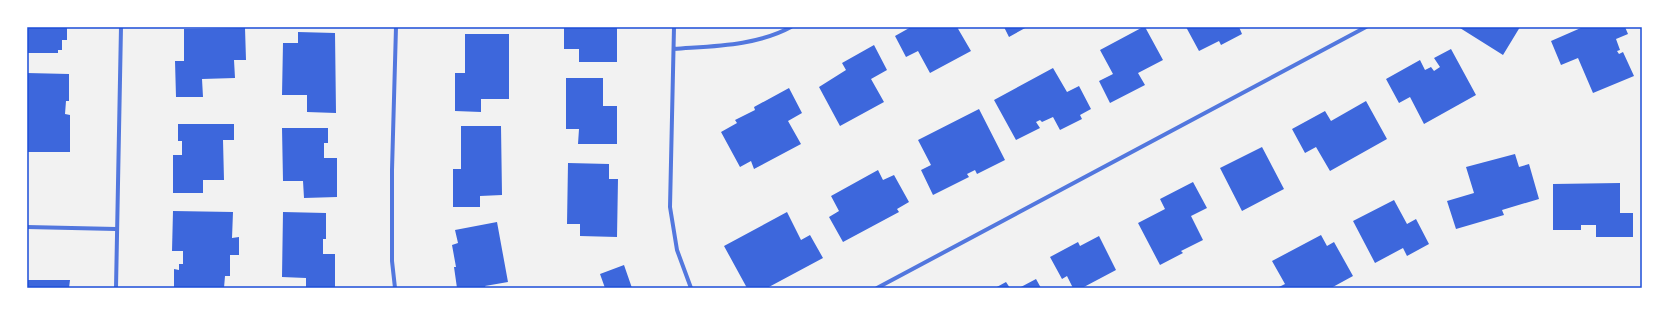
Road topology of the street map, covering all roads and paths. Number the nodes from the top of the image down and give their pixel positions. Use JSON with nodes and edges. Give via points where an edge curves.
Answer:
{"nodes":[{"id":1,"x":121,"y":27,"type":"edge"},
{"id":2,"x":396,"y":27,"type":"edge"},
{"id":3,"x":674,"y":27,"type":"edge"},
{"id":4,"x":791,"y":27,"type":"edge"},
{"id":5,"x":1366,"y":27,"type":"edge"},
{"id":6,"x":674,"y":49,"type":"junction"},
{"id":7,"x":27,"y":227,"type":"edge"},
{"id":8,"x":116,"y":229,"type":"junction"},
{"id":9,"x":116,"y":288,"type":"edge"},
{"id":10,"x":395,"y":288,"type":"edge"},
{"id":11,"x":691,"y":288,"type":"edge"},
{"id":12,"x":877,"y":288,"type":"edge"}],
"edges":[{"from":1,"to":8,"type":"street"},
{"from":2,"to":10,"type":"street","via":[[392,170],[392,261]]},
{"from":3,"to":6,"type":"street"},
{"from":4,"to":6,"type":"street","via":[[777,35],[741,43]]},
{"from":5,"to":12,"type":"street"},
{"from":6,"to":11,"type":"street","via":[[670,206],[677,250]]},
{"from":7,"to":8,"type":"street"},
{"from":8,"to":9,"type":"street"}]}
